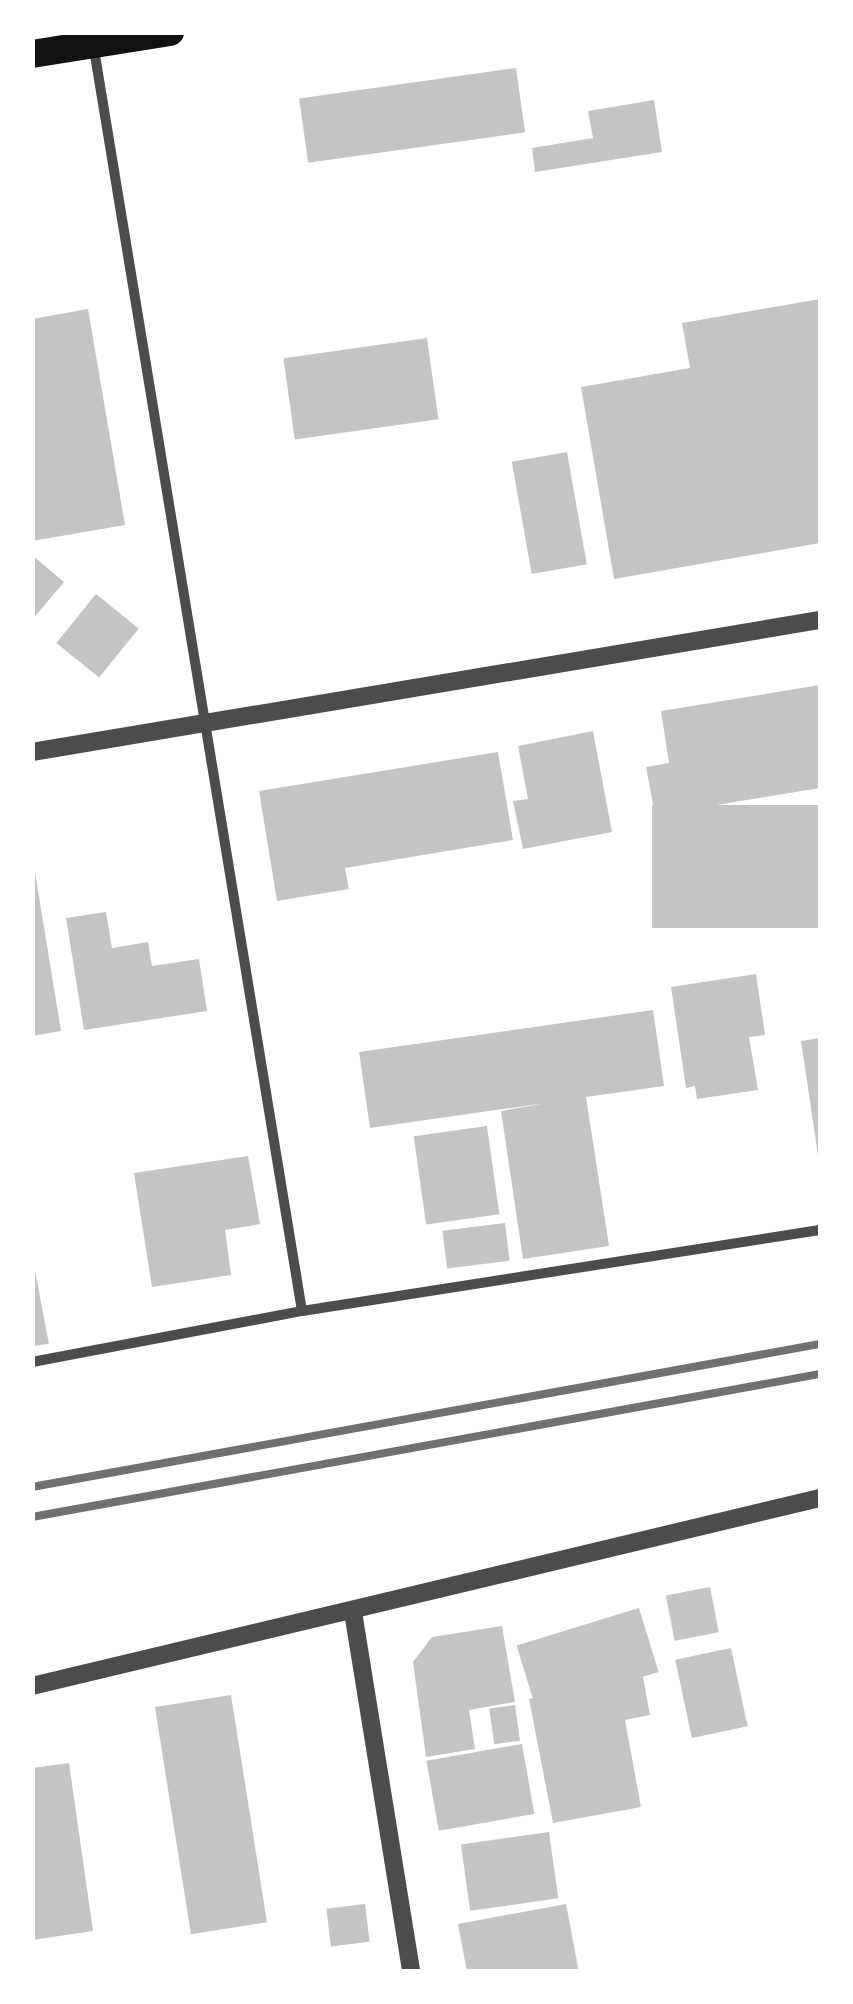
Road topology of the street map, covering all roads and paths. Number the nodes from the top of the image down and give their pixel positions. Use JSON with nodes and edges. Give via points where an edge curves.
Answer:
{"nodes":[{"id":1,"x":170,"y":32,"type":"edge"},
{"id":2,"x":93,"y":45,"type":"junction"},
{"id":3,"x":32,"y":54,"type":"edge"},
{"id":4,"x":820,"y":620,"type":"edge"},
{"id":5,"x":207,"y":723,"type":"junction"},
{"id":6,"x":32,"y":752,"type":"edge"},
{"id":7,"x":820,"y":1230,"type":"edge"},
{"id":8,"x":302,"y":1311,"type":"junction"},
{"id":9,"x":32,"y":1362,"type":"edge"},
{"id":10,"x":820,"y":1498,"type":"edge"},
{"id":11,"x":353,"y":1612,"type":"junction"},
{"id":12,"x":32,"y":1686,"type":"edge"},
{"id":13,"x":411,"y":1972,"type":"edge"}],
"edges":[{"from":1,"to":2,"type":"highway"},
{"from":2,"to":3,"type":"highway"},
{"from":2,"to":5,"type":"street"},
{"from":4,"to":5,"type":"street"},
{"from":5,"to":6,"type":"street"},
{"from":5,"to":8,"type":"street"},
{"from":7,"to":8,"type":"street"},
{"from":8,"to":9,"type":"street"},
{"from":10,"to":11,"type":"street"},
{"from":11,"to":12,"type":"street"},
{"from":11,"to":13,"type":"street"}]}
